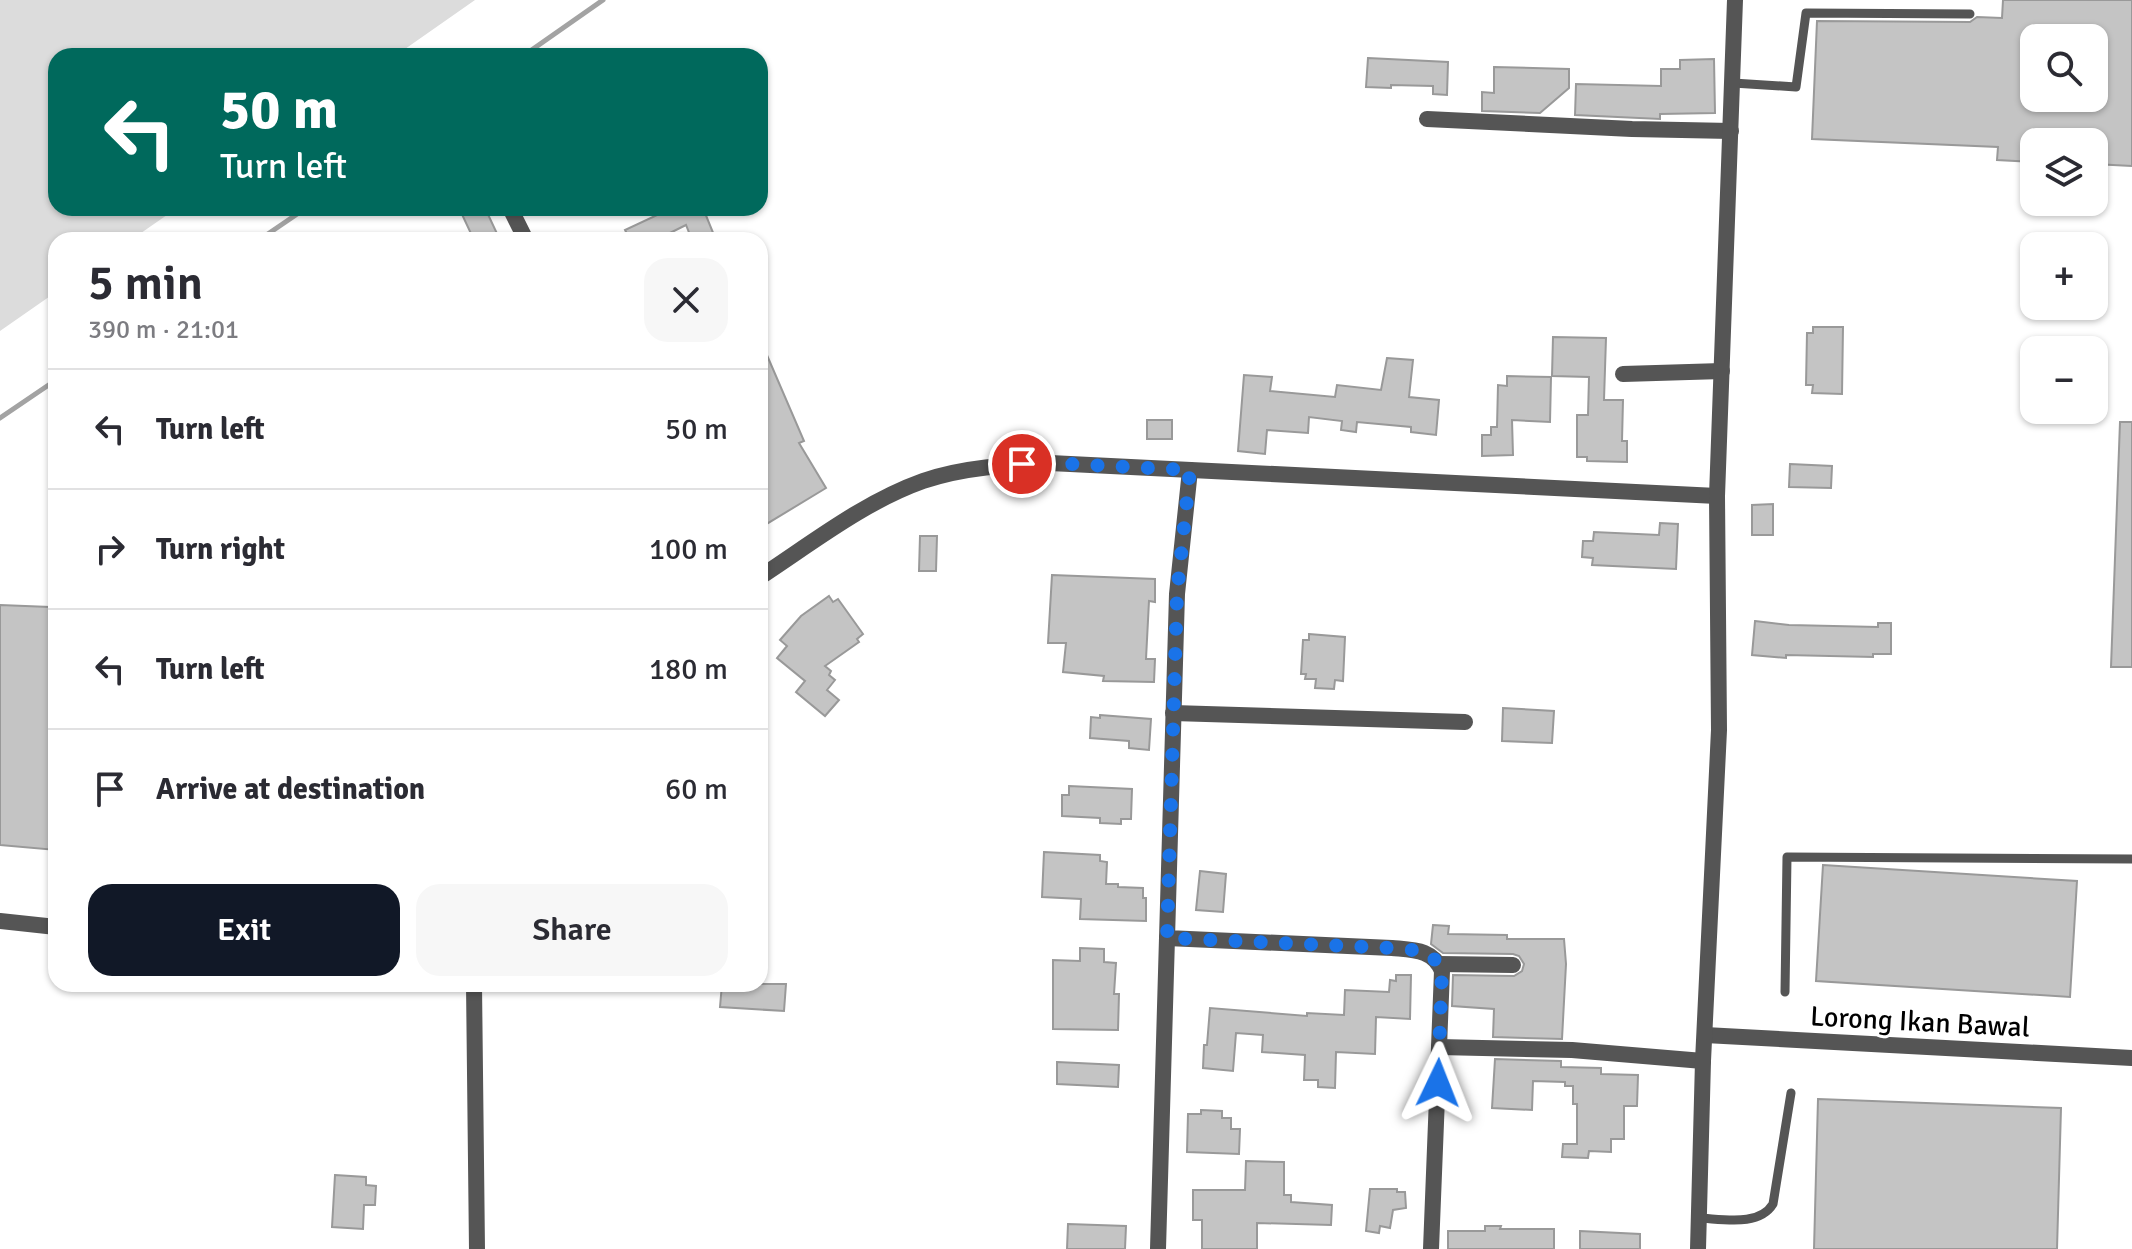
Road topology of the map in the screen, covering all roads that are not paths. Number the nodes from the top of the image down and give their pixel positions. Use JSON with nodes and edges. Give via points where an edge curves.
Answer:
{"nodes":[{"id":1,"x":1735,"y":0,"type":"edge"},
{"id":2,"x":1970,"y":14,"type":"dead end"},
{"id":3,"x":1733,"y":83,"type":"junction"},
{"id":4,"x":1427,"y":119,"type":"dead end"},
{"id":5,"x":1731,"y":131,"type":"junction"},
{"id":6,"x":1722,"y":371,"type":"junction"},
{"id":7,"x":1623,"y":374,"type":"dead end"},
{"id":8,"x":1190,"y":470,"type":"junction"},
{"id":9,"x":1717,"y":496,"type":"junction"},
{"id":10,"x":768,"y":572,"type":"edge"},
{"id":11,"x":1173,"y":713,"type":"junction"},
{"id":12,"x":1465,"y":722,"type":"dead end"},
{"id":13,"x":2132,"y":859,"type":"edge"},
{"id":14,"x":0,"y":921,"type":"edge"},
{"id":15,"x":48,"y":926,"type":"edge"},
{"id":16,"x":1167,"y":938,"type":"junction"},
{"id":17,"x":1439,"y":964,"type":"junction"},
{"id":18,"x":1513,"y":965,"type":"dead end"},
{"id":19,"x":474,"y":992,"type":"edge"},
{"id":20,"x":1785,"y":992,"type":"dead end"},
{"id":21,"x":1705,"y":1035,"type":"junction"},
{"id":22,"x":1439,"y":1047,"type":"junction"},
{"id":23,"x":2132,"y":1058,"type":"edge"},
{"id":24,"x":1703,"y":1061,"type":"junction"},
{"id":25,"x":1791,"y":1093,"type":"dead end"},
{"id":26,"x":1698,"y":1218,"type":"junction"},
{"id":27,"x":477,"y":1249,"type":"edge"},
{"id":28,"x":1158,"y":1249,"type":"edge"},
{"id":29,"x":1431,"y":1249,"type":"edge"},
{"id":30,"x":1698,"y":1249,"type":"edge"}],
"edges":[{"from":1,"to":3,"type":"street"},
{"from":2,"to":3,"type":"lane","via":[[1806,13],[1796,87]]},
{"from":3,"to":5,"type":"street"},
{"from":4,"to":5,"type":"street"},
{"from":5,"to":6,"type":"street"},
{"from":6,"to":7,"type":"street"},
{"from":6,"to":9,"type":"street"},
{"from":8,"to":9,"type":"street"},
{"from":8,"to":10,"type":"street","via":[[1050,463],[960,472],[868,506]]},
{"from":8,"to":11,"type":"street","via":[[1177,594]]},
{"from":9,"to":21,"type":"street","via":[[1719,730]]},
{"from":11,"to":12,"type":"street"},
{"from":11,"to":16,"type":"street"},
{"from":13,"to":20,"type":"lane","via":[[1787,857]]},
{"from":14,"to":15,"type":"street"},
{"from":16,"to":17,"type":"street","via":[[1416,950]]},
{"from":16,"to":28,"type":"street"},
{"from":17,"to":18,"type":"street"},
{"from":17,"to":22,"type":"street"},
{"from":19,"to":27,"type":"street"},
{"from":21,"to":23,"type":"street","name":"Lorong Ikan Bawal"},
{"from":21,"to":24,"type":"street"},
{"from":22,"to":24,"type":"street","via":[[1572,1050]]},
{"from":22,"to":29,"type":"street"},
{"from":24,"to":26,"type":"street"},
{"from":25,"to":26,"type":"lane","via":[[1767,1214],[1756,1219]]},
{"from":26,"to":30,"type":"street"}]}
